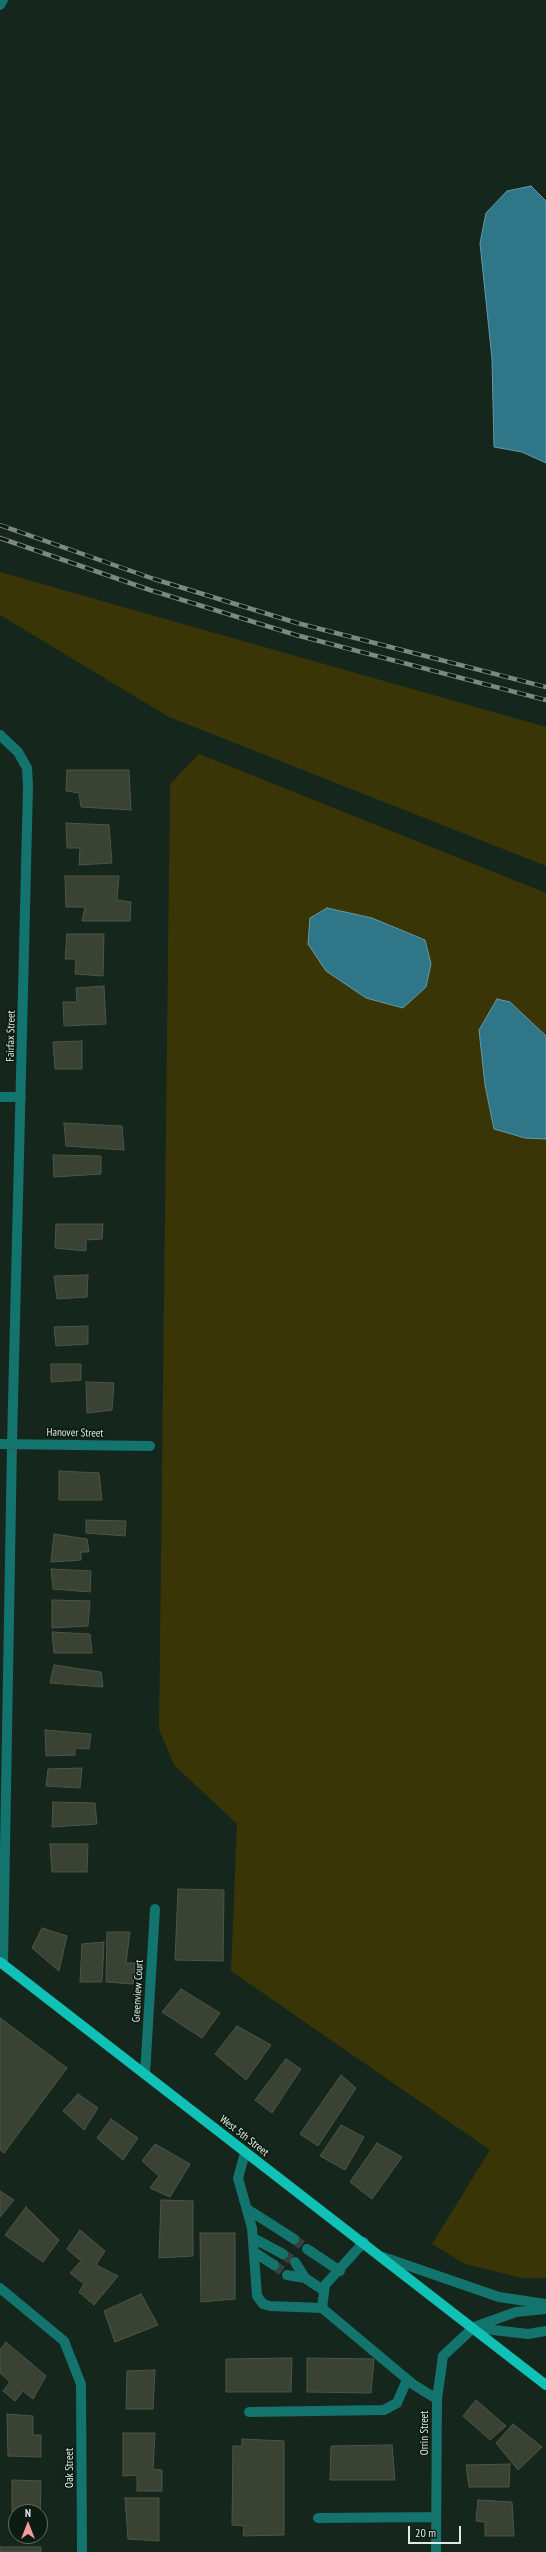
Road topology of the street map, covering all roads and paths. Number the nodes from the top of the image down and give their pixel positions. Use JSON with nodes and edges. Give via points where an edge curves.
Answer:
{"nodes":[{"id":1,"x":3,"y":0,"type":"edge"},
{"id":2,"x":0,"y":5,"type":"edge"},
{"id":3,"x":3,"y":737,"type":"edge"},
{"id":4,"x":0,"y":1097,"type":"edge"},
{"id":5,"x":21,"y":1097,"type":"junction"},
{"id":6,"x":0,"y":1444,"type":"edge"},
{"id":7,"x":12,"y":1444,"type":"junction"},
{"id":8,"x":150,"y":1446,"type":"dead end"},
{"id":9,"x":155,"y":1908,"type":"dead end"},
{"id":10,"x":1,"y":1963,"type":"edge"},
{"id":11,"x":145,"y":2074,"type":"junction"},
{"id":12,"x":245,"y":2153,"type":"junction"},
{"id":13,"x":247,"y":2209,"type":"junction"},
{"id":14,"x":253,"y":2238,"type":"junction"},
{"id":15,"x":294,"y":2239,"type":"tunnel mouth"},
{"id":16,"x":364,"y":2242,"type":"junction"},
{"id":17,"x":307,"y":2249,"type":"tunnel mouth"},
{"id":18,"x":254,"y":2252,"type":"junction"},
{"id":19,"x":283,"y":2254,"type":"tunnel mouth"},
{"id":20,"x":383,"y":2257,"type":"junction"},
{"id":21,"x":295,"y":2262,"type":"tunnel mouth"},
{"id":22,"x":274,"y":2265,"type":"tunnel mouth"},
{"id":23,"x":340,"y":2271,"type":"junction"},
{"id":24,"x":288,"y":2274,"type":"tunnel mouth"},
{"id":25,"x":305,"y":2278,"type":"junction"},
{"id":26,"x":0,"y":2288,"type":"edge"},
{"id":27,"x":323,"y":2290,"type":"junction"},
{"id":28,"x":546,"y":2304,"type":"edge"},
{"id":29,"x":322,"y":2308,"type":"junction"},
{"id":30,"x":546,"y":2309,"type":"edge"},
{"id":31,"x":474,"y":2328,"type":"junction"},
{"id":32,"x":546,"y":2331,"type":"edge"},
{"id":33,"x":407,"y":2380,"type":"junction"},
{"id":34,"x":546,"y":2385,"type":"edge"},
{"id":35,"x":437,"y":2399,"type":"junction"},
{"id":36,"x":249,"y":2412,"type":"dead end"},
{"id":37,"x":436,"y":2517,"type":"junction"},
{"id":38,"x":318,"y":2518,"type":"dead end"},
{"id":39,"x":82,"y":2552,"type":"edge"},
{"id":40,"x":436,"y":2552,"type":"edge"}],
"edges":[{"from":1,"to":2,"type":"street"},
{"from":3,"to":5,"type":"street","name":"Fairfax Street","via":[[18,752],[27,768],[28,786]]},
{"from":4,"to":5,"type":"street"},
{"from":5,"to":7,"type":"street","name":"Fairfax Street"},
{"from":6,"to":7,"type":"street","name":"Hanover Street"},
{"from":7,"to":8,"type":"street","name":"Hanover Street"},
{"from":7,"to":10,"type":"street","name":"Fairfax Street"},
{"from":9,"to":11,"type":"street","name":"Greenview Court"},
{"from":10,"to":11,"type":"main road","name":"West 5th Street"},
{"from":11,"to":12,"type":"main road","name":"West 5th Street"},
{"from":12,"to":13,"type":"street","via":[[238,2178]]},
{"from":12,"to":16,"type":"main road","name":"West 5th Street"},
{"from":13,"to":14,"type":"street"},
{"from":13,"to":15,"type":"street"},
{"from":14,"to":18,"type":"street"},
{"from":14,"to":19,"type":"street"},
{"from":16,"to":20,"type":"main road","name":"West 5th Street"},
{"from":16,"to":23,"type":"street"},
{"from":17,"to":23,"type":"street"},
{"from":18,"to":22,"type":"street"},
{"from":18,"to":29,"type":"street","via":[[257,2296],[263,2304]]},
{"from":20,"to":28,"type":"street","via":[[499,2297]]},
{"from":20,"to":31,"type":"main road","name":"West 5th Street"},
{"from":21,"to":25,"type":"street"},
{"from":23,"to":27,"type":"street"},
{"from":24,"to":25,"type":"street"},
{"from":25,"to":27,"type":"street"},
{"from":26,"to":39,"type":"street","name":"Oak Street","via":[[64,2341],[81,2384]]},
{"from":27,"to":29,"type":"street"},
{"from":29,"to":33,"type":"street"},
{"from":30,"to":31,"type":"street","via":[[516,2312]]},
{"from":31,"to":32,"type":"street","via":[[528,2334]]},
{"from":31,"to":34,"type":"main road","name":"West 5th Street"},
{"from":31,"to":35,"type":"street","name":"Orrin Street","via":[[443,2356]]},
{"from":33,"to":35,"type":"street"},
{"from":33,"to":36,"type":"street","via":[[397,2403],[384,2410]]},
{"from":35,"to":37,"type":"street","name":"Orrin Street"},
{"from":37,"to":38,"type":"street"},
{"from":37,"to":40,"type":"street","name":"Orrin Street"}]}
